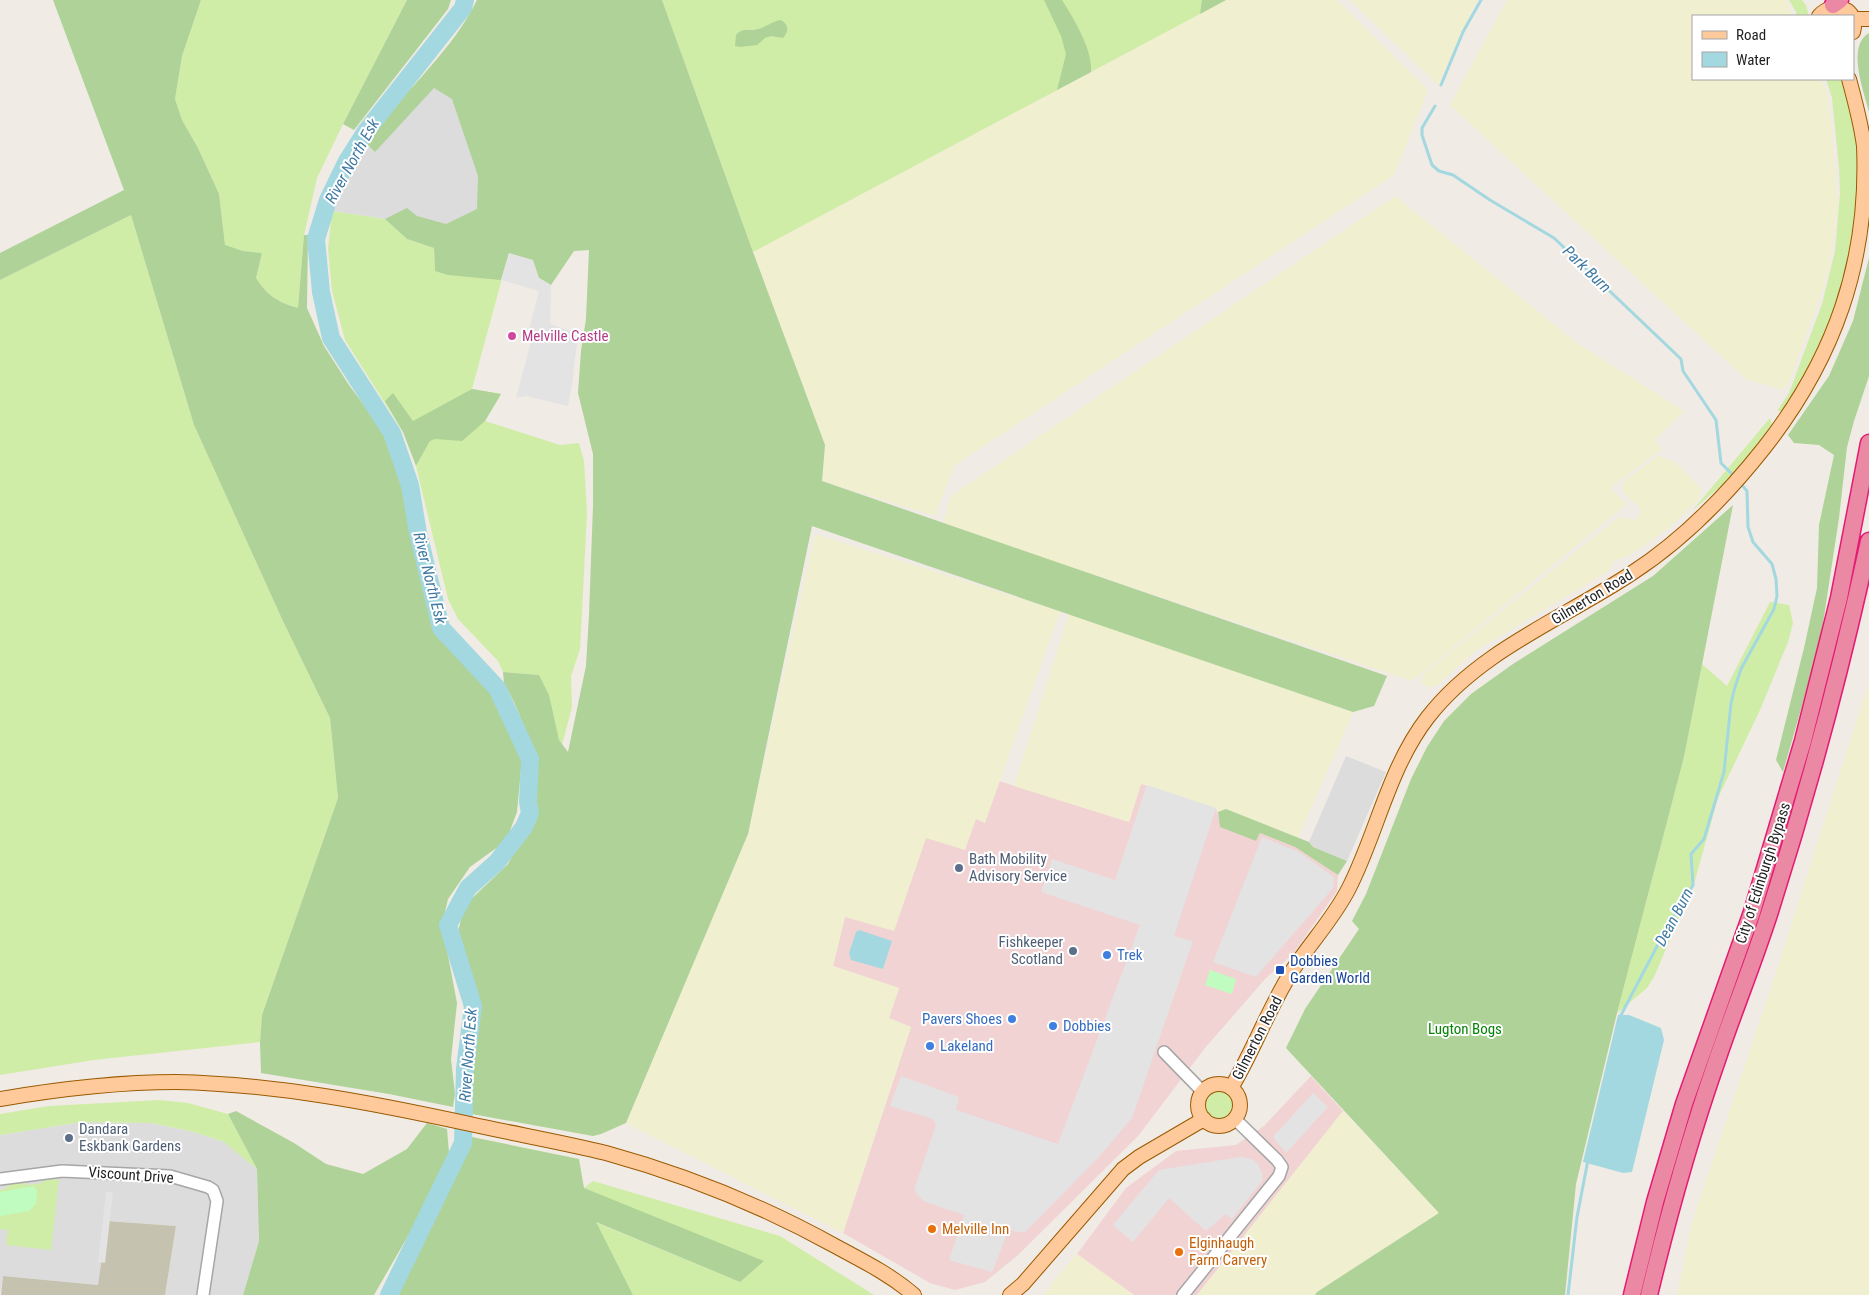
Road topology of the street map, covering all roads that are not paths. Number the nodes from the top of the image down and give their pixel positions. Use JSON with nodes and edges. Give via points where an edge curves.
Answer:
{"nodes":[{"id":1,"x":1837,"y":3,"type":"edge"},
{"id":2,"x":1820,"y":15,"type":"edge"},
{"id":3,"x":1850,"y":15,"type":"edge"},
{"id":4,"x":1869,"y":18,"type":"edge"},
{"id":5,"x":1854,"y":25,"type":"edge"},
{"id":6,"x":1849,"y":80,"type":"edge"},
{"id":7,"x":1869,"y":444,"type":"edge"},
{"id":8,"x":1869,"y":541,"type":"edge"},
{"id":9,"x":1164,"y":1052,"type":"dead end"},
{"id":10,"x":1231,"y":1088,"type":"junction"},
{"id":11,"x":1203,"y":1092,"type":"junction"},
{"id":12,"x":0,"y":1099,"type":"edge"},
{"id":13,"x":1204,"y":1119,"type":"junction"},
{"id":14,"x":1235,"y":1119,"type":"junction"},
{"id":15,"x":0,"y":1179,"type":"edge"},
{"id":16,"x":1020,"y":1290,"type":"edge"},
{"id":17,"x":914,"y":1294,"type":"edge"},
{"id":18,"x":204,"y":1295,"type":"edge"},
{"id":19,"x":1010,"y":1295,"type":"edge"},
{"id":20,"x":1183,"y":1295,"type":"edge"},
{"id":21,"x":1632,"y":1295,"type":"edge"},
{"id":22,"x":1649,"y":1295,"type":"edge"}],
"edges":[{"from":1,"to":2,"type":"main road"},
{"from":1,"to":3,"type":"main road"},
{"from":4,"to":5,"type":"main road"},
{"from":6,"to":10,"type":"main road","name":"Gilmerton Road","via":[[1864,146],[1866,182],[1862,244],[1855,279],[1837,331],[1819,367],[1784,422],[1706,514],[1632,574],[1501,651],[1463,680],[1432,712],[1408,750],[1349,890],[1288,978],[1267,1015],[1248,1061]]},
{"from":7,"to":21,"type":"highway","name":"City of Edinburgh Bypass","via":[[1839,598],[1803,741],[1752,912],[1684,1104]]},
{"from":8,"to":22,"type":"highway","name":"City of Edinburgh Bypass","via":[[1839,672],[1806,790],[1769,913],[1696,1122]]},
{"from":9,"to":11,"type":"street"},
{"from":10,"to":11,"type":"main road","via":[[1214,1085]]},
{"from":10,"to":14,"type":"main road","via":[[1240,1106]]},
{"from":11,"to":13,"type":"main road","via":[[1199,1109]]},
{"from":12,"to":17,"type":"main road","via":[[69,1088],[150,1082],[219,1084],[314,1093],[394,1107],[605,1153],[707,1186],[800,1226],[879,1270]]},
{"from":13,"to":14,"type":"main road","via":[[1223,1126]]},
{"from":13,"to":16,"type":"main road","via":[[1139,1156],[1123,1169]]},
{"from":14,"to":20,"type":"street","via":[[1282,1167],[1279,1176]]},
{"from":15,"to":18,"type":"street","name":"Viscount Drive","via":[[62,1171],[96,1172],[170,1176],[208,1187],[213,1190],[217,1201]]},
{"from":16,"to":19,"type":"main road"}]}
